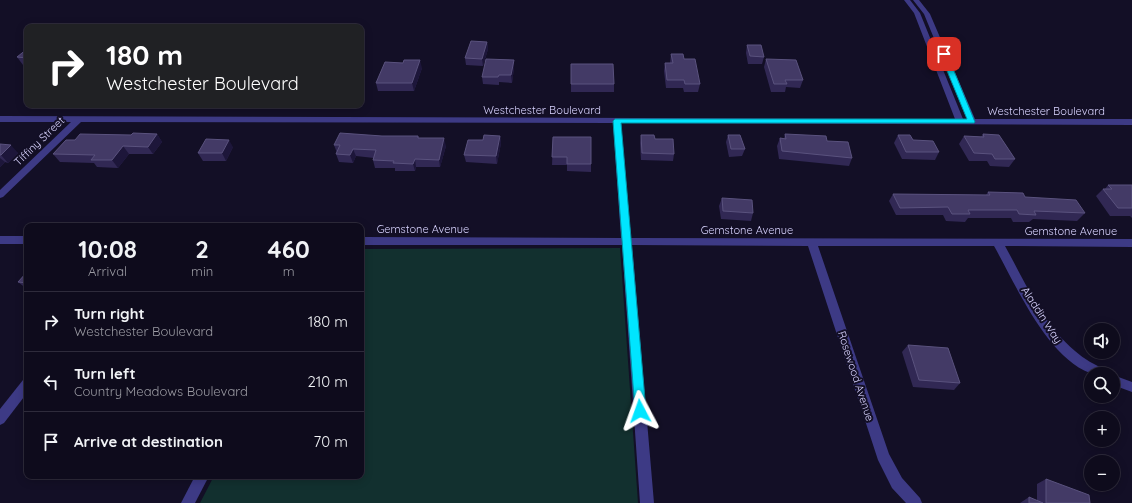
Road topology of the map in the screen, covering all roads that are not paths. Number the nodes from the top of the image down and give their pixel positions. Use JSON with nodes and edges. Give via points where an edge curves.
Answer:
{"nodes":[{"id":1,"x":907,"y":0,"type":"edge"},
{"id":2,"x":916,"y":0,"type":"edge"},
{"id":3,"x":916,"y":11,"type":"junction"},
{"id":4,"x":926,"y":12,"type":"junction"},
{"id":5,"x":0,"y":119,"type":"edge"},
{"id":6,"x":78,"y":120,"type":"junction"},
{"id":7,"x":617,"y":121,"type":"junction"},
{"id":8,"x":960,"y":122,"type":"junction"},
{"id":9,"x":972,"y":122,"type":"junction"},
{"id":10,"x":1132,"y":122,"type":"edge"},
{"id":11,"x":0,"y":195,"type":"edge"},
{"id":12,"x":0,"y":240,"type":"edge"},
{"id":13,"x":24,"y":240,"type":"edge"},
{"id":14,"x":364,"y":241,"type":"edge"},
{"id":15,"x":627,"y":242,"type":"junction"},
{"id":16,"x":812,"y":242,"type":"junction"},
{"id":17,"x":997,"y":242,"type":"junction"},
{"id":18,"x":1132,"y":243,"type":"edge"},
{"id":19,"x":1088,"y":367,"type":"edge"},
{"id":20,"x":1120,"y":383,"type":"edge"},
{"id":21,"x":1132,"y":387,"type":"edge"},
{"id":22,"x":24,"y":388,"type":"edge"},
{"id":23,"x":0,"y":419,"type":"edge"},
{"id":24,"x":200,"y":479,"type":"edge"},
{"id":25,"x":188,"y":503,"type":"edge"},
{"id":26,"x":648,"y":503,"type":"edge"},
{"id":27,"x":915,"y":503,"type":"edge"}],
"edges":[{"from":1,"to":3,"type":"street"},
{"from":2,"to":4,"type":"street"},
{"from":3,"to":4,"type":"street"},
{"from":3,"to":8,"type":"street"},
{"from":4,"to":9,"type":"street"},
{"from":5,"to":6,"type":"street","name":"Westchester Boulevard"},
{"from":6,"to":7,"type":"street","name":"Westchester Boulevard"},
{"from":6,"to":11,"type":"street","name":"Tiffiny Street"},
{"from":7,"to":8,"type":"street","name":"Westchester Boulevard"},
{"from":7,"to":15,"type":"street"},
{"from":8,"to":9,"type":"street","name":"Westchester Boulevard"},
{"from":9,"to":10,"type":"street","name":"Westchester Boulevard"},
{"from":12,"to":13,"type":"street"},
{"from":14,"to":15,"type":"street","name":"Gemstone Avenue"},
{"from":15,"to":16,"type":"street","name":"Gemstone Avenue"},
{"from":15,"to":26,"type":"street"},
{"from":16,"to":17,"type":"street","name":"Gemstone Avenue"},
{"from":16,"to":27,"type":"street","name":"Rosewood Avenue","via":[[883,456],[897,484]]},
{"from":17,"to":18,"type":"street","name":"Gemstone Avenue"},
{"from":17,"to":19,"type":"street","name":"Aladdin Way","via":[[1046,327],[1058,342]]},
{"from":20,"to":21,"type":"street"},
{"from":22,"to":23,"type":"street"},
{"from":24,"to":25,"type":"street"}]}
